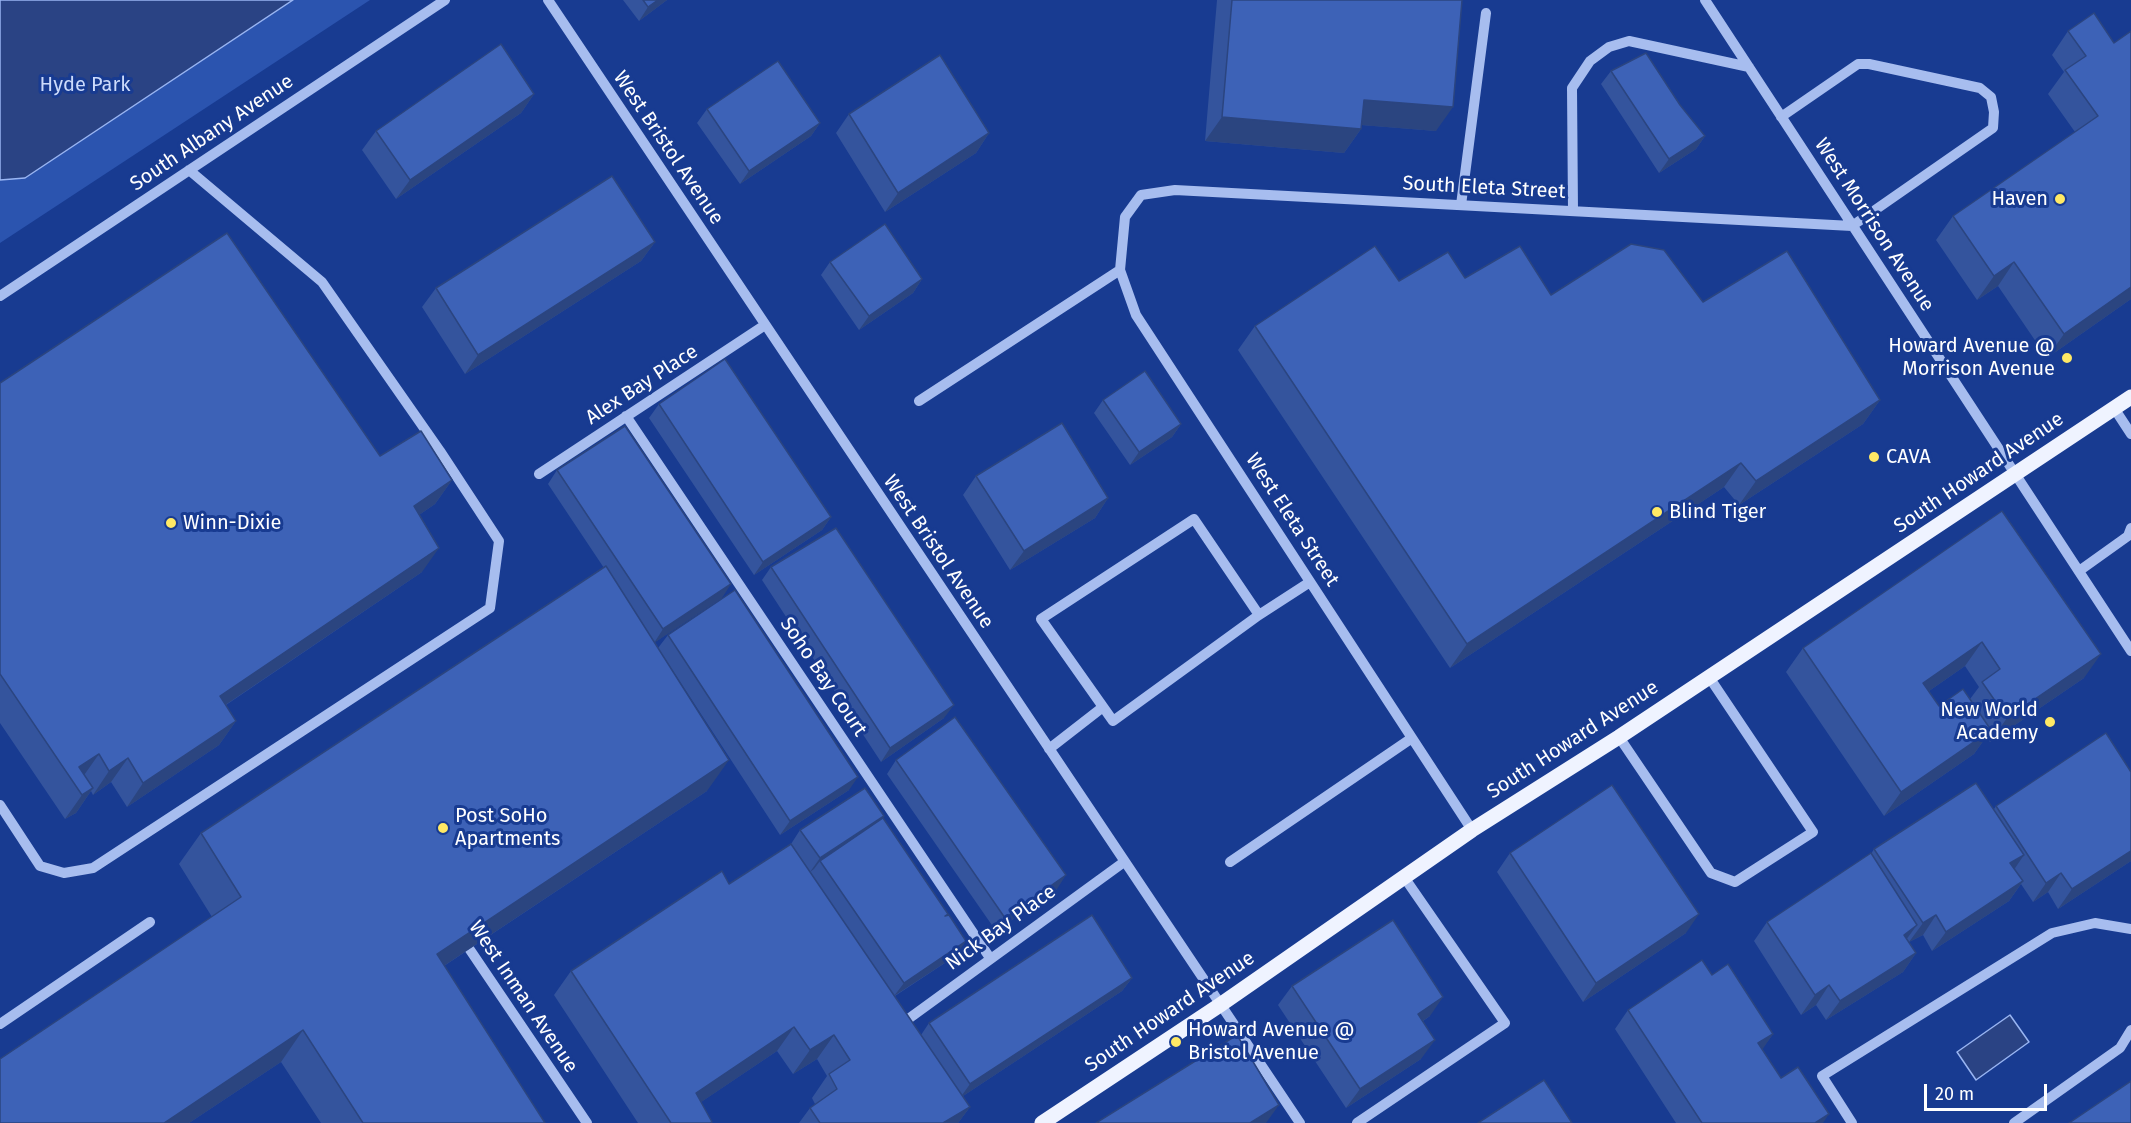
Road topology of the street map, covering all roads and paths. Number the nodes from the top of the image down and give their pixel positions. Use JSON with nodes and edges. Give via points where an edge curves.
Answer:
{"nodes":[{"id":1,"x":445,"y":0,"type":"edge"},
{"id":2,"x":548,"y":0,"type":"edge"},
{"id":3,"x":1705,"y":0,"type":"edge"},
{"id":4,"x":1486,"y":13,"type":"dead end"},
{"id":5,"x":1749,"y":67,"type":"junction"},
{"id":6,"x":1781,"y":117,"type":"junction"},
{"id":7,"x":189,"y":170,"type":"junction"},
{"id":8,"x":1461,"y":205,"type":"junction"},
{"id":9,"x":1573,"y":211,"type":"junction"},
{"id":10,"x":1125,"y":217,"type":"joint"},
{"id":11,"x":1852,"y":226,"type":"junction"},
{"id":12,"x":1120,"y":270,"type":"junction"},
{"id":13,"x":0,"y":296,"type":"edge"},
{"id":14,"x":765,"y":325,"type":"junction"},
{"id":15,"x":2131,"y":397,"type":"edge"},
{"id":16,"x":919,"y":401,"type":"dead end"},
{"id":17,"x":2114,"y":408,"type":"junction"},
{"id":18,"x":626,"y":416,"type":"junction"},
{"id":19,"x":2131,"y":434,"type":"edge"},
{"id":20,"x":539,"y":474,"type":"dead end"},
{"id":21,"x":2016,"y":474,"type":"junction"},
{"id":22,"x":2130,"y":535,"type":"edge"},
{"id":23,"x":2079,"y":571,"type":"junction"},
{"id":24,"x":1310,"y":582,"type":"junction"},
{"id":25,"x":1259,"y":615,"type":"junction"},
{"id":26,"x":2131,"y":651,"type":"edge"},
{"id":27,"x":1708,"y":676,"type":"junction"},
{"id":28,"x":1103,"y":707,"type":"junction"},
{"id":29,"x":1619,"y":737,"type":"junction"},
{"id":30,"x":1412,"y":738,"type":"junction"},
{"id":31,"x":1049,"y":749,"type":"junction"},
{"id":32,"x":0,"y":805,"type":"edge"},
{"id":33,"x":1472,"y":830,"type":"junction"},
{"id":34,"x":1124,"y":862,"type":"junction"},
{"id":35,"x":1230,"y":862,"type":"dead end"},
{"id":36,"x":1404,"y":877,"type":"junction"},
{"id":37,"x":150,"y":922,"type":"dead end"},
{"id":38,"x":455,"y":928,"type":"edge"},
{"id":39,"x":2131,"y":929,"type":"edge"},
{"id":40,"x":990,"y":958,"type":"junction"},
{"id":41,"x":1220,"y":1005,"type":"junction"},
{"id":42,"x":0,"y":1024,"type":"edge"},
{"id":43,"x":900,"y":1024,"type":"edge"},
{"id":44,"x":2131,"y":1030,"type":"edge"},
{"id":45,"x":587,"y":1123,"type":"edge"},
{"id":46,"x":1042,"y":1123,"type":"edge"},
{"id":47,"x":1300,"y":1123,"type":"edge"},
{"id":48,"x":1357,"y":1123,"type":"edge"},
{"id":49,"x":1852,"y":1123,"type":"edge"},
{"id":50,"x":2014,"y":1123,"type":"edge"}],
"edges":[{"from":1,"to":7,"type":"street","name":"South Albany Avenue"},
{"from":2,"to":14,"type":"street","name":"West Bristol Avenue"},
{"from":3,"to":5,"type":"street","name":"West Morrison Avenue"},
{"from":4,"to":8,"type":"street"},
{"from":5,"to":6,"type":"street","name":"West Morrison Avenue"},
{"from":5,"to":9,"type":"street","via":[[1629,41],[1609,47],[1590,61],[1572,88]]},
{"from":6,"to":11,"type":"street","name":"West Morrison Avenue"},
{"from":6,"to":11,"type":"street","via":[[1858,64],[1980,88],[1991,97],[1992,128]]},
{"from":7,"to":13,"type":"street","name":"South Albany Avenue"},
{"from":7,"to":32,"type":"street","via":[[322,282],[440,451],[499,541],[490,608],[93,868],[64,873],[40,866]]},
{"from":8,"to":9,"type":"street","name":"South Eleta Street"},
{"from":8,"to":10,"type":"street","name":"South Eleta Street","via":[[1175,190],[1141,195]]},
{"from":9,"to":11,"type":"street","name":"South Eleta Street"},
{"from":10,"to":12,"type":"street","name":"West Eleta Street"},
{"from":11,"to":21,"type":"street","name":"West Morrison Avenue"},
{"from":12,"to":16,"type":"street"},
{"from":12,"to":24,"type":"street","name":"West Eleta Street","via":[[1136,315]]},
{"from":14,"to":18,"type":"street","name":"Alex Bay Place"},
{"from":14,"to":31,"type":"street","name":"West Bristol Avenue"},
{"from":15,"to":17,"type":"main road","name":"South Howard Avenue"},
{"from":17,"to":19,"type":"street"},
{"from":17,"to":21,"type":"main road","name":"South Howard Avenue"},
{"from":18,"to":20,"type":"street","name":"Alex Bay Place"},
{"from":18,"to":40,"type":"street","name":"Soho Bay Court"},
{"from":21,"to":23,"type":"street","name":"West Morrison Avenue"},
{"from":21,"to":27,"type":"main road","name":"South Howard Avenue"},
{"from":22,"to":23,"type":"street"},
{"from":23,"to":26,"type":"street","name":"West Morrison Avenue"},
{"from":24,"to":25,"type":"street"},
{"from":24,"to":30,"type":"street","name":"West Eleta Street"},
{"from":25,"to":28,"type":"street","via":[[1113,721]]},
{"from":25,"to":28,"type":"street","via":[[1194,519],[1041,619]]},
{"from":27,"to":29,"type":"main road","name":"South Howard Avenue"},
{"from":27,"to":29,"type":"street","via":[[1813,832],[1735,882],[1711,873]]},
{"from":28,"to":31,"type":"street"},
{"from":29,"to":33,"type":"main road","name":"South Howard Avenue"},
{"from":30,"to":33,"type":"street","name":"West Eleta Street"},
{"from":30,"to":35,"type":"street"},
{"from":31,"to":34,"type":"street","name":"West Bristol Avenue"},
{"from":33,"to":36,"type":"main road","name":"South Howard Avenue"},
{"from":34,"to":40,"type":"street","name":"Nick Bay Place"},
{"from":34,"to":41,"type":"street","name":"West Bristol Avenue"},
{"from":36,"to":41,"type":"main road","name":"South Howard Avenue"},
{"from":36,"to":48,"type":"street","via":[[1505,1023]]},
{"from":37,"to":42,"type":"street"},
{"from":38,"to":45,"type":"street","name":"West Inman Avenue"},
{"from":39,"to":49,"type":"street","via":[[2095,923],[2052,933],[1822,1076]]},
{"from":40,"to":43,"type":"street","name":"Nick Bay Place"},
{"from":41,"to":46,"type":"main road","name":"South Howard Avenue"},
{"from":41,"to":47,"type":"street","name":"West Bristol Avenue"},
{"from":44,"to":50,"type":"street","via":[[2120,1048]]}]}
